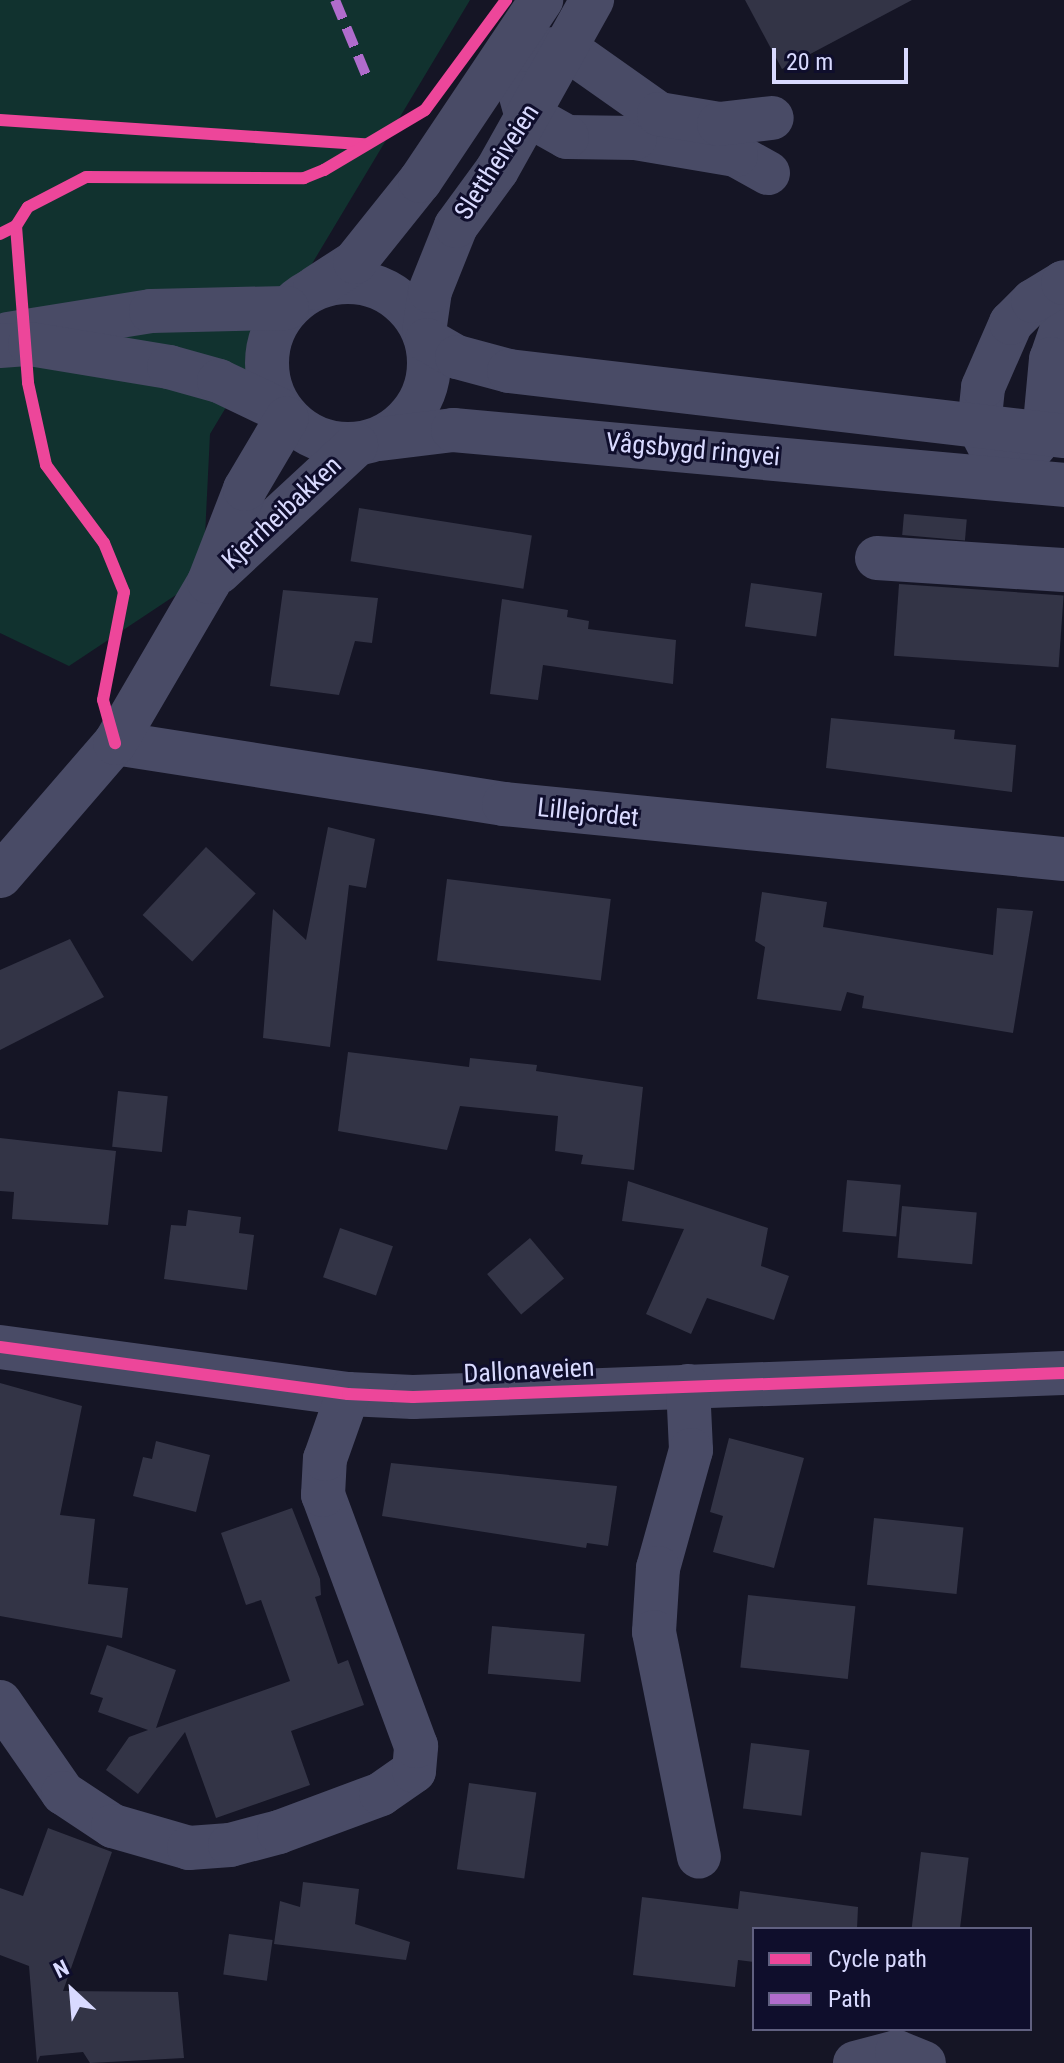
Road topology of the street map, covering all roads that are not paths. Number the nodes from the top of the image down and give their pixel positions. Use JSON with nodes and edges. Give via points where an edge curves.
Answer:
{"nodes":[{"id":1,"x":541,"y":0,"type":"edge"},
{"id":2,"x":592,"y":0,"type":"edge"},
{"id":3,"x":567,"y":49,"type":"junction"},
{"id":4,"x":508,"y":50,"type":"junction"},
{"id":5,"x":526,"y":114,"type":"junction"},
{"id":6,"x":772,"y":118,"type":"dead end"},
{"id":7,"x":768,"y":173,"type":"dead end"},
{"id":8,"x":1064,"y":282,"type":"edge"},
{"id":9,"x":299,"y":299,"type":"junction"},
{"id":10,"x":425,"y":336,"type":"junction"},
{"id":11,"x":0,"y":337,"type":"edge"},
{"id":12,"x":0,"y":346,"type":"edge"},
{"id":13,"x":283,"y":414,"type":"junction"},
{"id":14,"x":979,"y":426,"type":"junction"},
{"id":15,"x":1054,"y":435,"type":"edge"},
{"id":16,"x":368,"y":442,"type":"junction"},
{"id":17,"x":1006,"y":479,"type":"junction"},
{"id":18,"x":1064,"y":485,"type":"edge"},
{"id":19,"x":877,"y":558,"type":"dead end"},
{"id":20,"x":1064,"y":570,"type":"edge"},
{"id":21,"x":209,"y":582,"type":"junction"},
{"id":22,"x":115,"y":743,"type":"junction"},
{"id":23,"x":1064,"y":859,"type":"edge"},
{"id":24,"x":0,"y":876,"type":"edge"},
{"id":25,"x":0,"y":1347,"type":"edge"},
{"id":26,"x":1064,"y":1373,"type":"edge"},
{"id":27,"x":688,"y":1386,"type":"junction"},
{"id":28,"x":348,"y":1394,"type":"junction"},
{"id":29,"x":0,"y":1702,"type":"edge"},
{"id":30,"x":699,"y":1857,"type":"dead end"},
{"id":31,"x":855,"y":2063,"type":"edge"},
{"id":32,"x":924,"y":2063,"type":"edge"}],
"edges":[{"from":1,"to":4,"type":"street","name":"Slettheiveien"},
{"from":2,"to":3,"type":"street","name":"Slettheiveien"},
{"from":3,"to":4,"type":"street"},
{"from":3,"to":5,"type":"street","name":"Slettheiveien"},
{"from":3,"to":6,"type":"street","via":[[659,114],[719,124]]},
{"from":4,"to":5,"type":"street"},
{"from":4,"to":9,"type":"street","name":"Slettheiveien","via":[[480,98],[364,251]]},
{"from":5,"to":7,"type":"street","via":[[567,137],[635,138],[736,155]]},
{"from":5,"to":10,"type":"street","name":"Slettheiveien","via":[[497,170],[456,226],[430,291]]},
{"from":8,"to":14,"type":"street","via":[[1011,323],[983,387]]},
{"from":8,"to":15,"type":"street","via":[[1063,325],[1051,359]]},
{"from":9,"to":10,"type":"street","via":[[343,281],[377,286],[405,304]]},
{"from":9,"to":11,"type":"street","via":[[43,324]]},
{"from":9,"to":13,"type":"street","via":[[266,358]]},
{"from":10,"to":14,"type":"street","name":"Vågsbygd ringvei","via":[[457,357],[509,371]]},
{"from":10,"to":16,"type":"street","via":[[430,370],[422,398],[404,423]]},
{"from":12,"to":13,"type":"street","via":[[30,344],[169,367],[219,381]]},
{"from":13,"to":16,"type":"street","via":[[307,435]]},
{"from":13,"to":21,"type":"street","name":"Kjerrheibakken","via":[[245,489]]},
{"from":14,"to":15,"type":"street","name":"Vågsbygd ringvei"},
{"from":14,"to":17,"type":"street"},
{"from":15,"to":17,"type":"street"},
{"from":16,"to":17,"type":"street","name":"Vågsbygd ringvei","via":[[453,430]]},
{"from":16,"to":21,"type":"street","name":"Kjerrheibakken"},
{"from":17,"to":18,"type":"street","name":"Vågsbygd ringvei"},
{"from":19,"to":20,"type":"street"},
{"from":21,"to":22,"type":"street","name":"Kjerrheibakken"},
{"from":22,"to":23,"type":"street","name":"Lillejordet","via":[[504,804]]},
{"from":22,"to":24,"type":"street","name":"Kjerrheibakken"},
{"from":25,"to":28,"type":"street","name":"Dallonaveien"},
{"from":26,"to":27,"type":"street","name":"Dallonaveien"},
{"from":27,"to":28,"type":"street","name":"Dallonaveien","via":[[527,1397]]},
{"from":27,"to":30,"type":"street","via":[[691,1450],[658,1568],[654,1632]]},
{"from":28,"to":29,"type":"street","via":[[325,1459],[323,1495],[416,1746],[414,1771],[381,1794],[279,1832],[230,1845],[189,1848],[113,1826],[63,1793]]},
{"from":31,"to":32,"type":"street","via":[[897,2052]]}]}
